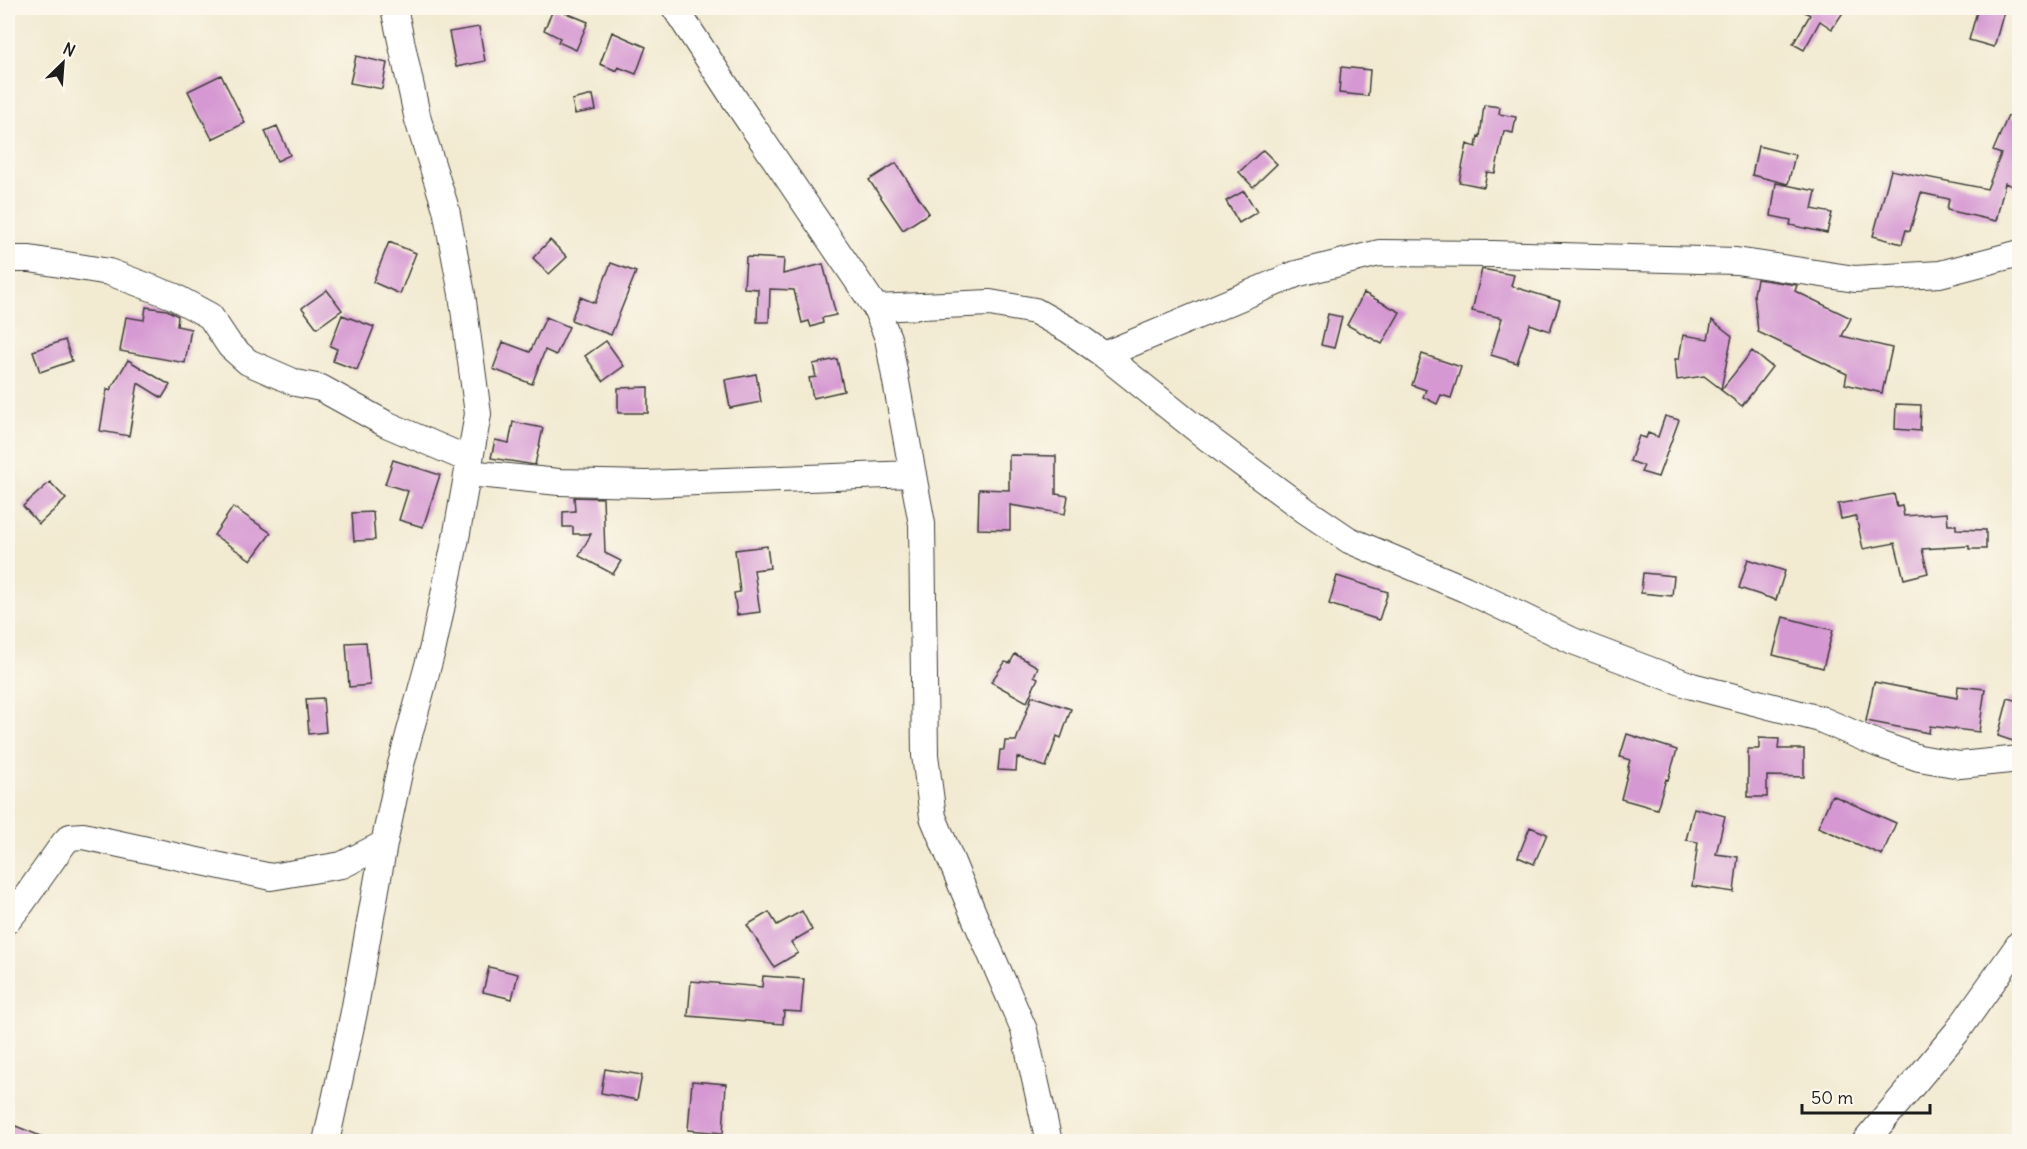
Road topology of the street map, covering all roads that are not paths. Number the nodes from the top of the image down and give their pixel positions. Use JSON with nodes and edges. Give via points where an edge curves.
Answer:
{"nodes":[{"id":1,"x":394,"y":8,"type":"edge"},
{"id":2,"x":675,"y":8,"type":"edge"},
{"id":3,"x":2019,"y":253,"type":"edge"},
{"id":4,"x":8,"y":259,"type":"edge"},
{"id":5,"x":876,"y":308,"type":"junction"},
{"id":6,"x":1104,"y":355,"type":"junction"},
{"id":7,"x":469,"y":466,"type":"junction"},
{"id":8,"x":913,"y":474,"type":"junction"},
{"id":9,"x":2019,"y":759,"type":"edge"},
{"id":10,"x":384,"y":844,"type":"junction"},
{"id":11,"x":8,"y":920,"type":"edge"},
{"id":12,"x":2019,"y":943,"type":"edge"},
{"id":13,"x":326,"y":1142,"type":"edge"},
{"id":14,"x":1049,"y":1142,"type":"edge"},
{"id":15,"x":1865,"y":1142,"type":"edge"}],
"edges":[{"from":1,"to":7,"type":"street","via":[[418,120],[446,209],[462,294],[478,414]]},
{"from":2,"to":5,"type":"street"},
{"from":3,"to":6,"type":"street","via":[[1940,274],[1855,279],[1736,261],[1379,253],[1296,274]]},
{"from":4,"to":7,"type":"street","via":[[109,272],[173,296],[210,316],[230,346],[248,362],[297,383],[321,388]]},
{"from":5,"to":6,"type":"street","via":[[990,303],[1035,311]]},
{"from":5,"to":8,"type":"street","via":[[888,338]]},
{"from":6,"to":9,"type":"street","via":[[1209,439],[1349,540],[1465,589],[1573,641],[1692,686],[1820,719],[1919,758],[1960,765]]},
{"from":7,"to":8,"type":"street","via":[[559,482],[646,484]]},
{"from":7,"to":10,"type":"street","via":[[433,647]]},
{"from":8,"to":14,"type":"street","via":[[922,524],[925,754],[933,817],[1024,1030]]},
{"from":10,"to":11,"type":"street","via":[[342,865],[271,877],[70,837]]},
{"from":10,"to":13,"type":"street"},
{"from":12,"to":15,"type":"street","via":[[1956,1032]]}]}
